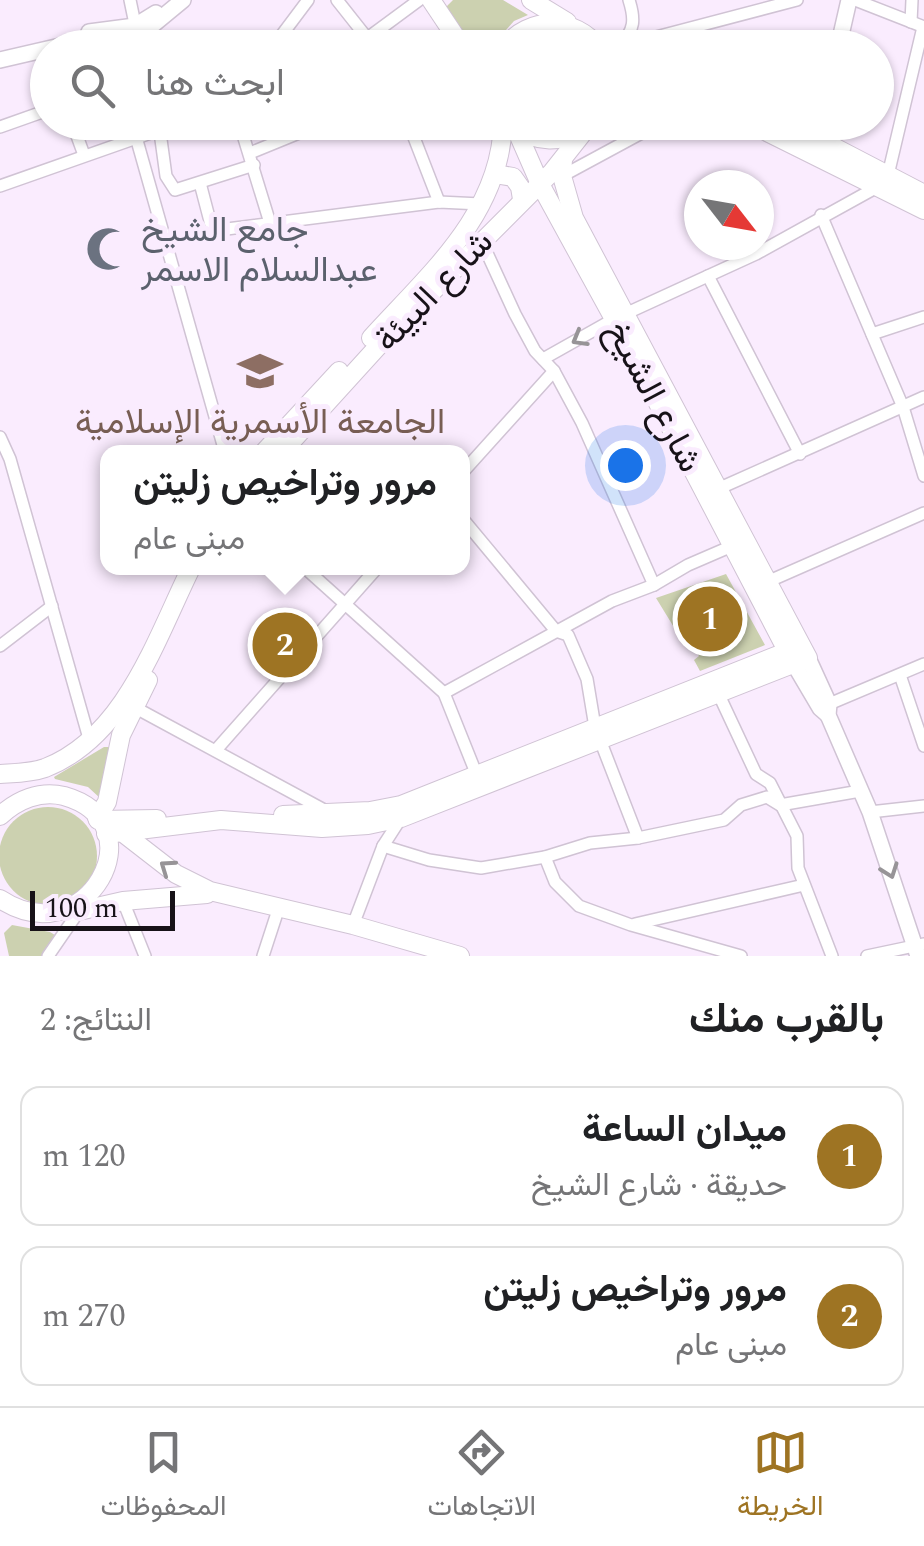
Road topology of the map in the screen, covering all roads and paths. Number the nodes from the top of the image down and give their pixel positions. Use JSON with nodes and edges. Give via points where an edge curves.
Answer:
{"nodes":[{"id":1,"x":130,"y":0,"type":"edge"},
{"id":2,"x":170,"y":0,"type":"edge"},
{"id":3,"x":184,"y":0,"type":"edge"},
{"id":4,"x":308,"y":0,"type":"edge"},
{"id":5,"x":338,"y":0,"type":"edge"},
{"id":6,"x":419,"y":0,"type":"edge"},
{"id":7,"x":432,"y":0,"type":"edge"},
{"id":8,"x":531,"y":0,"type":"edge"},
{"id":9,"x":629,"y":0,"type":"edge"},
{"id":10,"x":797,"y":0,"type":"edge"},
{"id":11,"x":852,"y":0,"type":"edge"},
{"id":12,"x":912,"y":0,"type":"edge"},
{"id":13,"x":919,"y":26,"type":"edge"},
{"id":14,"x":136,"y":30,"type":"edge"},
{"id":15,"x":142,"y":30,"type":"edge"},
{"id":16,"x":146,"y":30,"type":"edge"},
{"id":17,"x":286,"y":30,"type":"edge"},
{"id":18,"x":362,"y":30,"type":"edge"},
{"id":19,"x":385,"y":30,"type":"edge"},
{"id":20,"x":451,"y":30,"type":"edge"},
{"id":21,"x":525,"y":30,"type":"edge"},
{"id":22,"x":580,"y":30,"type":"joint"},
{"id":23,"x":631,"y":30,"type":"edge"},
{"id":24,"x":683,"y":30,"type":"edge"},
{"id":25,"x":843,"y":30,"type":"edge"},
{"id":26,"x":30,"y":43,"type":"edge"},
{"id":27,"x":0,"y":52,"type":"edge"},
{"id":28,"x":30,"y":53,"type":"edge"},
{"id":29,"x":0,"y":60,"type":"edge"},
{"id":30,"x":30,"y":116,"type":"edge"},
{"id":31,"x":0,"y":126,"type":"edge"},
{"id":32,"x":894,"y":133,"type":"edge"},
{"id":33,"x":79,"y":140,"type":"edge"},
{"id":34,"x":127,"y":140,"type":"edge"},
{"id":35,"x":137,"y":140,"type":"edge"},
{"id":36,"x":161,"y":140,"type":"edge"},
{"id":37,"x":246,"y":140,"type":"edge"},
{"id":38,"x":290,"y":140,"type":"edge"},
{"id":39,"x":415,"y":140,"type":"edge"},
{"id":40,"x":503,"y":140,"type":"edge"},
{"id":41,"x":517,"y":140,"type":"edge"},
{"id":42,"x":581,"y":140,"type":"edge"},
{"id":43,"x":622,"y":140,"type":"edge"},
{"id":44,"x":789,"y":140,"type":"edge"},
{"id":45,"x":831,"y":140,"type":"edge"},
{"id":46,"x":892,"y":140,"type":"edge"},
{"id":47,"x":84,"y":155,"type":"junction"},
{"id":48,"x":252,"y":159,"type":"junction"},
{"id":49,"x":563,"y":167,"type":"junction"},
{"id":50,"x":495,"y":174,"type":"junction"},
{"id":51,"x":883,"y":180,"type":"junction"},
{"id":52,"x":200,"y":183,"type":"junction"},
{"id":53,"x":540,"y":184,"type":"junction"},
{"id":54,"x":0,"y":186,"type":"edge"},
{"id":55,"x":924,"y":194,"type":"edge"},
{"id":56,"x":522,"y":199,"type":"junction"},
{"id":57,"x":439,"y":202,"type":"junction"},
{"id":58,"x":482,"y":204,"type":"junction"},
{"id":59,"x":924,"y":210,"type":"edge"},
{"id":60,"x":821,"y":216,"type":"junction"},
{"id":61,"x":270,"y":223,"type":"junction"},
{"id":62,"x":481,"y":240,"type":"junction"},
{"id":63,"x":708,"y":276,"type":"junction"},
{"id":64,"x":620,"y":316,"type":"junction"},
{"id":65,"x":924,"y":317,"type":"edge"},
{"id":66,"x":872,"y":334,"type":"junction"},
{"id":67,"x":378,"y":338,"type":"junction"},
{"id":68,"x":543,"y":360,"type":"junction"},
{"id":69,"x":554,"y":370,"type":"junction"},
{"id":70,"x":924,"y":397,"type":"edge"},
{"id":71,"x":902,"y":406,"type":"junction"},
{"id":72,"x":0,"y":437,"type":"edge"},
{"id":73,"x":222,"y":445,"type":"edge"},
{"id":74,"x":271,"y":445,"type":"edge"},
{"id":75,"x":288,"y":445,"type":"edge"},
{"id":76,"x":800,"y":454,"type":"junction"},
{"id":77,"x":470,"y":464,"type":"edge"},
{"id":78,"x":924,"y":476,"type":"edge"},
{"id":79,"x":720,"y":488,"type":"junction"},
{"id":80,"x":924,"y":513,"type":"edge"},
{"id":81,"x":470,"y":528,"type":"edge"},
{"id":82,"x":732,"y":546,"type":"junction"},
{"id":83,"x":187,"y":575,"type":"edge"},
{"id":84,"x":200,"y":575,"type":"edge"},
{"id":85,"x":314,"y":575,"type":"edge"},
{"id":86,"x":370,"y":575,"type":"edge"},
{"id":87,"x":767,"y":582,"type":"junction"},
{"id":88,"x":654,"y":585,"type":"junction"},
{"id":89,"x":346,"y":601,"type":"junction"},
{"id":90,"x":52,"y":606,"type":"junction"},
{"id":91,"x":556,"y":631,"type":"junction"},
{"id":92,"x":0,"y":646,"type":"edge"},
{"id":93,"x":798,"y":655,"type":"junction"},
{"id":94,"x":924,"y":664,"type":"edge"},
{"id":95,"x":900,"y":674,"type":"junction"},
{"id":96,"x":444,"y":693,"type":"junction"},
{"id":97,"x":719,"y":695,"type":"junction"},
{"id":98,"x":134,"y":707,"type":"junction"},
{"id":99,"x":826,"y":709,"type":"junction"},
{"id":100,"x":598,"y":733,"type":"junction"},
{"id":101,"x":90,"y":742,"type":"junction"},
{"id":102,"x":924,"y":746,"type":"edge"},
{"id":103,"x":216,"y":750,"type":"junction"},
{"id":104,"x":45,"y":768,"type":"junction"},
{"id":105,"x":476,"y":773,"type":"junction"},
{"id":106,"x":0,"y":776,"type":"edge"},
{"id":107,"x":860,"y":791,"type":"junction"},
{"id":108,"x":31,"y":795,"type":"junction"},
{"id":109,"x":780,"y":806,"type":"junction"},
{"id":110,"x":924,"y":806,"type":"edge"},
{"id":111,"x":870,"y":812,"type":"junction"},
{"id":112,"x":330,"y":813,"type":"junction"},
{"id":113,"x":0,"y":816,"type":"edge"},
{"id":114,"x":401,"y":818,"type":"junction"},
{"id":115,"x":105,"y":826,"type":"junction"},
{"id":116,"x":638,"y":838,"type":"junction"},
{"id":117,"x":383,"y":846,"type":"junction"},
{"id":118,"x":546,"y":857,"type":"junction"},
{"id":119,"x":804,"y":885,"type":"junction"},
{"id":120,"x":0,"y":899,"type":"edge"},
{"id":121,"x":123,"y":902,"type":"junction"},
{"id":122,"x":278,"y":910,"type":"junction"},
{"id":123,"x":79,"y":912,"type":"junction"},
{"id":124,"x":353,"y":925,"type":"junction"},
{"id":125,"x":631,"y":925,"type":"junction"},
{"id":126,"x":920,"y":949,"type":"edge"},
{"id":127,"x":722,"y":954,"type":"edge"},
{"id":128,"x":48,"y":956,"type":"edge"},
{"id":129,"x":144,"y":956,"type":"edge"},
{"id":130,"x":264,"y":956,"type":"edge"},
{"id":131,"x":424,"y":956,"type":"edge"},
{"id":132,"x":460,"y":956,"type":"edge"},
{"id":133,"x":741,"y":956,"type":"edge"},
{"id":134,"x":832,"y":956,"type":"edge"},
{"id":135,"x":867,"y":956,"type":"edge"}],
"edges":[{"from":1,"to":14,"type":"street"},
{"from":2,"to":15,"type":"main road"},
{"from":3,"to":16,"type":"main road"},
{"from":4,"to":17,"type":"street"},
{"from":5,"to":18,"type":"street"},
{"from":6,"to":19,"type":"street"},
{"from":7,"to":20,"type":"main road"},
{"from":8,"to":22,"type":"main road"},
{"from":9,"to":23,"type":"street"},
{"from":10,"to":24,"type":"street"},
{"from":11,"to":13,"type":"street"},
{"from":11,"to":25,"type":"main road"},
{"from":12,"to":13,"type":"street"},
{"from":13,"to":32,"type":"street"},
{"from":21,"to":22,"type":"main road","via":[[548,23]]},
{"from":26,"to":27,"type":"main road"},
{"from":28,"to":29,"type":"main road"},
{"from":30,"to":31,"type":"street"},
{"from":33,"to":47,"type":"street"},
{"from":34,"to":47,"type":"street"},
{"from":35,"to":73,"type":"street"},
{"from":36,"to":52,"type":"street","via":[[171,187]]},
{"from":37,"to":48,"type":"street"},
{"from":38,"to":48,"type":"street"},
{"from":39,"to":57,"type":"street"},
{"from":40,"to":50,"type":"main road","name":"شارع البيئة"},
{"from":41,"to":53,"type":"main road","name":"شارع الشيخ"},
{"from":42,"to":49,"type":"main road","name":"شارع البيئة"},
{"from":43,"to":49,"type":"street"},
{"from":44,"to":51,"type":"main road"},
{"from":45,"to":51,"type":"main road"},
{"from":46,"to":51,"type":"street"},
{"from":47,"to":54,"type":"street"},
{"from":48,"to":52,"type":"street"},
{"from":48,"to":61,"type":"street"},
{"from":49,"to":53,"type":"main road","name":"شارع البيئة"},
{"from":49,"to":64,"type":"main road","name":"شارع الشيخ","via":[[574,218]]},
{"from":50,"to":56,"type":"main road","via":[[513,177]]},
{"from":50,"to":58,"type":"main road","name":"شارع البيئة"},
{"from":51,"to":55,"type":"main road"},
{"from":51,"to":59,"type":"main road"},
{"from":51,"to":60,"type":"street"},
{"from":52,"to":61,"type":"street","via":[[216,229]]},
{"from":53,"to":56,"type":"main road","name":"شارع البيئة"},
{"from":53,"to":64,"type":"main road","name":"شارع الشيخ"},
{"from":56,"to":62,"type":"main road","name":"شارع البيئة"},
{"from":57,"to":58,"type":"street"},
{"from":57,"to":61,"type":"street"},
{"from":58,"to":67,"type":"main road","name":"شارع البيئة"},
{"from":60,"to":63,"type":"street"},
{"from":60,"to":66,"type":"street"},
{"from":62,"to":67,"type":"main road","name":"شارع البيئة"},
{"from":62,"to":68,"type":"street"},
{"from":63,"to":64,"type":"street"},
{"from":63,"to":76,"type":"street"},
{"from":64,"to":68,"type":"street","one_way":true},
{"from":64,"to":79,"type":"main road","name":"شارع الشيخ"},
{"from":64,"to":82,"type":"main road","name":"شارع الشيخ"},
{"from":65,"to":66,"type":"street"},
{"from":66,"to":71,"type":"street"},
{"from":67,"to":74,"type":"main road","name":"شارع البيئة"},
{"from":67,"to":75,"type":"main road","name":"شارع البيئة"},
{"from":68,"to":69,"type":"street"},
{"from":69,"to":77,"type":"street"},
{"from":69,"to":88,"type":"street"},
{"from":70,"to":71,"type":"street"},
{"from":71,"to":76,"type":"street"},
{"from":71,"to":78,"type":"street"},
{"from":72,"to":90,"type":"street"},
{"from":76,"to":79,"type":"street"},
{"from":79,"to":87,"type":"main road","name":"شارع الشيخ"},
{"from":80,"to":87,"type":"street"},
{"from":81,"to":91,"type":"street"},
{"from":82,"to":88,"type":"street"},
{"from":82,"to":93,"type":"main road","name":"شارع الشيخ"},
{"from":83,"to":101,"type":"main road","via":[[128,693]]},
{"from":84,"to":98,"type":"main road"},
{"from":85,"to":89,"type":"street"},
{"from":86,"to":89,"type":"street"},
{"from":87,"to":93,"type":"main road","name":"شارع الشيخ"},
{"from":88,"to":91,"type":"street"},
{"from":89,"to":96,"type":"street"},
{"from":89,"to":103,"type":"street"},
{"from":90,"to":92,"type":"street"},
{"from":90,"to":101,"type":"street"},
{"from":91,"to":96,"type":"street"},
{"from":91,"to":100,"type":"street","via":[[568,635],[587,679]]},
{"from":93,"to":97,"type":"main road"},
{"from":93,"to":99,"type":"main road"},
{"from":93,"to":100,"type":"main road"},
{"from":94,"to":95,"type":"street"},
{"from":95,"to":99,"type":"street"},
{"from":95,"to":102,"type":"street"},
{"from":96,"to":105,"type":"street"},
{"from":97,"to":100,"type":"main road"},
{"from":97,"to":109,"type":"street","via":[[756,774],[770,784]]},
{"from":98,"to":103,"type":"street"},
{"from":98,"to":115,"type":"main road","via":[[115,757]]},
{"from":99,"to":107,"type":"main road"},
{"from":100,"to":105,"type":"main road"},
{"from":100,"to":114,"type":"main road"},
{"from":100,"to":116,"type":"street"},
{"from":101,"to":104,"type":"main road"},
{"from":103,"to":112,"type":"street"},
{"from":104,"to":106,"type":"main road"},
{"from":104,"to":108,"type":"main road"},
{"from":105,"to":112,"type":"main road","via":[[401,805]]},
{"from":106,"to":108,"type":"main road"},
{"from":107,"to":109,"type":"street"},
{"from":107,"to":111,"type":"main road"},
{"from":108,"to":113,"type":"main road"},
{"from":108,"to":115,"type":"main road","via":[[76,801]]},
{"from":109,"to":116,"type":"street","via":[[767,797],[741,805],[724,820]]},
{"from":109,"to":119,"type":"street","via":[[797,836]]},
{"from":110,"to":111,"type":"street"},
{"from":111,"to":126,"type":"main road","one_way":true},
{"from":112,"to":115,"type":"main road"},
{"from":114,"to":115,"type":"main road","via":[[322,828],[221,820]]},
{"from":114,"to":117,"type":"street"},
{"from":115,"to":123,"type":"main road","via":[[109,869]]},
{"from":124,"to":115,"type":"main road","one_way":true,"via":[[201,887]]},
{"from":116,"to":118,"type":"street"},
{"from":117,"to":118,"type":"street","via":[[481,868]]},
{"from":117,"to":124,"type":"street"},
{"from":118,"to":125,"type":"street","via":[[555,882],[573,902]]},
{"from":119,"to":125,"type":"street"},
{"from":119,"to":134,"type":"street"},
{"from":120,"to":123,"type":"main road","via":[[45,920]]},
{"from":121,"to":122,"type":"main road","via":[[190,893]]},
{"from":121,"to":123,"type":"main road"},
{"from":121,"to":129,"type":"street"},
{"from":122,"to":130,"type":"street"},
{"from":122,"to":131,"type":"main road"},
{"from":123,"to":128,"type":"street"},
{"from":124,"to":132,"type":"main road"},
{"from":125,"to":127,"type":"street"},
{"from":126,"to":135,"type":"street"},
{"from":127,"to":133,"type":"street"}]}
